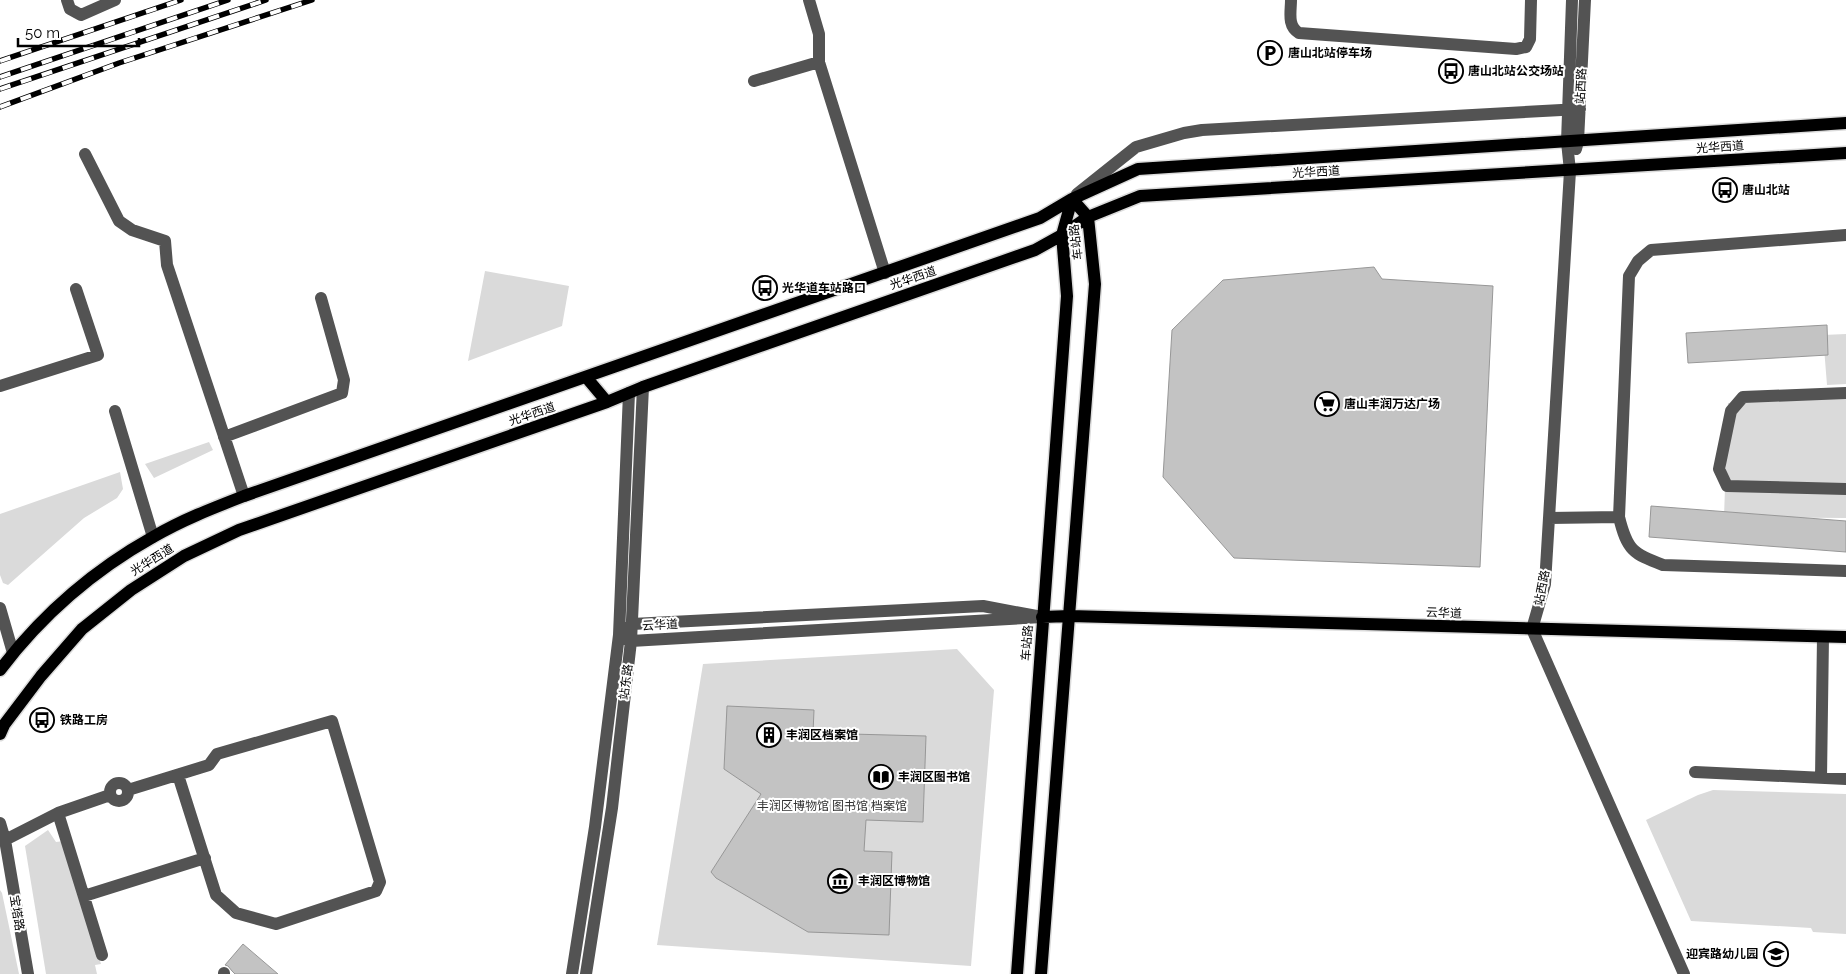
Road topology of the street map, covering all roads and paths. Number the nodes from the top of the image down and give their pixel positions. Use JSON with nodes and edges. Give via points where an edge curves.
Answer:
{"nodes":[{"id":1,"x":67,"y":0,"type":"edge"},
{"id":2,"x":115,"y":0,"type":"edge"},
{"id":3,"x":809,"y":0,"type":"edge"},
{"id":4,"x":1291,"y":0,"type":"edge"},
{"id":5,"x":1531,"y":0,"type":"edge"},
{"id":6,"x":1572,"y":0,"type":"edge"},
{"id":7,"x":1586,"y":0,"type":"edge"},
{"id":8,"x":818,"y":62,"type":"junction"},
{"id":9,"x":754,"y":81,"type":"dead end"},
{"id":10,"x":1574,"y":109,"type":"junction"},
{"id":11,"x":1846,"y":123,"type":"edge"},
{"id":12,"x":1573,"y":141,"type":"junction"},
{"id":13,"x":1846,"y":153,"type":"edge"},
{"id":14,"x":85,"y":154,"type":"dead end"},
{"id":15,"x":1570,"y":171,"type":"junction"},
{"id":16,"x":1072,"y":199,"type":"junction"},
{"id":17,"x":1088,"y":217,"type":"junction"},
{"id":18,"x":1062,"y":235,"type":"junction"},
{"id":19,"x":1846,"y":235,"type":"edge"},
{"id":20,"x":885,"y":273,"type":"junction"},
{"id":21,"x":76,"y":289,"type":"dead end"},
{"id":22,"x":321,"y":298,"type":"dead end"},
{"id":23,"x":586,"y":377,"type":"junction"},
{"id":24,"x":0,"y":386,"type":"edge"},
{"id":25,"x":643,"y":388,"type":"junction"},
{"id":26,"x":629,"y":393,"type":"junction"},
{"id":27,"x":1846,"y":393,"type":"edge"},
{"id":28,"x":607,"y":402,"type":"junction"},
{"id":29,"x":115,"y":411,"type":"dead end"},
{"id":30,"x":224,"y":437,"type":"junction"},
{"id":31,"x":1846,"y":489,"type":"edge"},
{"id":32,"x":244,"y":496,"type":"junction"},
{"id":33,"x":1619,"y":517,"type":"junction"},
{"id":34,"x":1549,"y":518,"type":"junction"},
{"id":35,"x":153,"y":537,"type":"junction"},
{"id":36,"x":1846,"y":571,"type":"edge"},
{"id":37,"x":0,"y":608,"type":"edge"},
{"id":38,"x":1070,"y":616,"type":"junction"},
{"id":39,"x":1042,"y":617,"type":"junction"},
{"id":40,"x":632,"y":624,"type":"junction"},
{"id":41,"x":1532,"y":629,"type":"junction"},
{"id":42,"x":619,"y":634,"type":"junction"},
{"id":43,"x":1823,"y":636,"type":"junction"},
{"id":44,"x":1846,"y":637,"type":"edge"},
{"id":45,"x":631,"y":641,"type":"junction"},
{"id":46,"x":13,"y":653,"type":"junction"},
{"id":47,"x":0,"y":670,"type":"edge"},
{"id":48,"x":0,"y":734,"type":"edge"},
{"id":49,"x":1695,"y":772,"type":"dead end"},
{"id":50,"x":178,"y":774,"type":"junction"},
{"id":51,"x":1821,"y":778,"type":"junction"},
{"id":52,"x":1846,"y":779,"type":"edge"},
{"id":53,"x":58,"y":813,"type":"junction"},
{"id":54,"x":0,"y":823,"type":"edge"},
{"id":55,"x":5,"y":840,"type":"junction"},
{"id":56,"x":204,"y":858,"type":"junction"},
{"id":57,"x":84,"y":896,"type":"junction"},
{"id":58,"x":102,"y":955,"type":"dead end"},
{"id":59,"x":28,"y":974,"type":"edge"},
{"id":60,"x":572,"y":974,"type":"edge"},
{"id":61,"x":586,"y":974,"type":"edge"},
{"id":62,"x":1017,"y":974,"type":"edge"},
{"id":63,"x":1041,"y":974,"type":"edge"},
{"id":64,"x":1684,"y":974,"type":"edge"}],
"edges":[{"from":1,"to":2,"type":"street","via":[[70,9],[81,16]]},
{"from":3,"to":8,"type":"street","via":[[819,34]]},
{"from":4,"to":5,"type":"street","via":[[1290,24],[1298,33],[1516,49],[1526,47],[1530,40]]},
{"from":6,"to":10,"type":"street","name":"站西路"},
{"from":7,"to":10,"type":"street","name":"站西路"},
{"from":8,"to":9,"type":"street"},
{"from":8,"to":20,"type":"street"},
{"from":10,"to":12,"type":"street","name":"站西路"},
{"from":10,"to":16,"type":"street","via":[[1184,133],[1136,147]]},
{"from":11,"to":12,"type":"main road","name":"光华西道"},
{"from":12,"to":15,"type":"street","name":"站西路"},
{"from":12,"to":16,"type":"main road","name":"光华西道","via":[[1138,169]]},
{"from":13,"to":15,"type":"main road","name":"光华西道"},
{"from":14,"to":30,"type":"street","via":[[119,221],[132,230],[165,241],[166,265]]},
{"from":15,"to":17,"type":"main road","name":"光华西道","via":[[1140,196]]},
{"from":15,"to":34,"type":"street","name":"站西路"},
{"from":16,"to":17,"type":"main road","name":"车站路"},
{"from":16,"to":18,"type":"main road","name":"车站路"},
{"from":16,"to":20,"type":"main road","name":"光华西道","via":[[1040,218]]},
{"from":17,"to":18,"type":"main road","name":"光华西道"},
{"from":17,"to":38,"type":"main road","name":"车站路","via":[[1095,284]]},
{"from":18,"to":25,"type":"main road","name":"光华西道","via":[[1035,250]]},
{"from":18,"to":39,"type":"main road","name":"车站路","via":[[1067,296]]},
{"from":19,"to":33,"type":"street","via":[[1651,250],[1638,261],[1629,276]]},
{"from":20,"to":23,"type":"main road","name":"光华西道"},
{"from":21,"to":24,"type":"street","via":[[98,355]]},
{"from":22,"to":30,"type":"street","via":[[344,380],[342,393]]},
{"from":23,"to":28,"type":"main road"},
{"from":23,"to":32,"type":"main road","name":"光华西道"},
{"from":25,"to":26,"type":"main road","name":"光华西道"},
{"from":25,"to":40,"type":"street","name":"站东路"},
{"from":26,"to":28,"type":"main road","name":"光华西道"},
{"from":26,"to":42,"type":"street","name":"站东路"},
{"from":27,"to":31,"type":"street","via":[[1743,397],[1732,411],[1719,469],[1727,486]]},
{"from":28,"to":48,"type":"main road","name":"光华西道","via":[[238,530],[184,556],[131,590],[82,629],[42,676]]},
{"from":29,"to":35,"type":"street"},
{"from":30,"to":32,"type":"street"},
{"from":32,"to":35,"type":"main road","name":"光华西道"},
{"from":33,"to":34,"type":"street"},
{"from":33,"to":36,"type":"street","via":[[1624,538],[1639,556],[1663,565]]},
{"from":34,"to":41,"type":"street","name":"站西路","via":[[1545,584]]},
{"from":35,"to":46,"type":"main road","name":"光华西道","via":[[99,571]]},
{"from":37,"to":46,"type":"street"},
{"from":38,"to":39,"type":"main road","name":"云华道"},
{"from":38,"to":41,"type":"main road","name":"云华道"},
{"from":38,"to":63,"type":"main road","name":"车站路"},
{"from":39,"to":40,"type":"street","name":"云华道","via":[[983,606]]},
{"from":39,"to":45,"type":"street","name":"云华道"},
{"from":39,"to":62,"type":"main road","name":"车站路"},
{"from":40,"to":42,"type":"street","name":"云华道"},
{"from":40,"to":45,"type":"street","name":"站东路"},
{"from":41,"to":43,"type":"main road","name":"云华道"},
{"from":41,"to":64,"type":"street"},
{"from":42,"to":45,"type":"street","name":"云华道"},
{"from":42,"to":60,"type":"street","name":"站东路","via":[[595,827]]},
{"from":43,"to":44,"type":"main road","name":"云华道"},
{"from":43,"to":51,"type":"street"},
{"from":45,"to":61,"type":"street","name":"站东路","via":[[612,808]]},
{"from":46,"to":47,"type":"main road","name":"光华西道"},
{"from":49,"to":51,"type":"street"},
{"from":50,"to":53,"type":"street","via":[[128,790],[128,796],[120,802],[110,795]]},
{"from":50,"to":56,"type":"street"},
{"from":50,"to":56,"type":"street","via":[[209,765],[217,754],[332,721],[380,882],[376,891],[276,924],[236,913],[216,895]]},
{"from":51,"to":52,"type":"street"},
{"from":53,"to":55,"type":"street"},
{"from":53,"to":57,"type":"street"},
{"from":54,"to":55,"type":"street","name":"宝塔路"},
{"from":55,"to":59,"type":"street","name":"宝塔路"},
{"from":56,"to":57,"type":"street"},
{"from":57,"to":58,"type":"street"}]}
